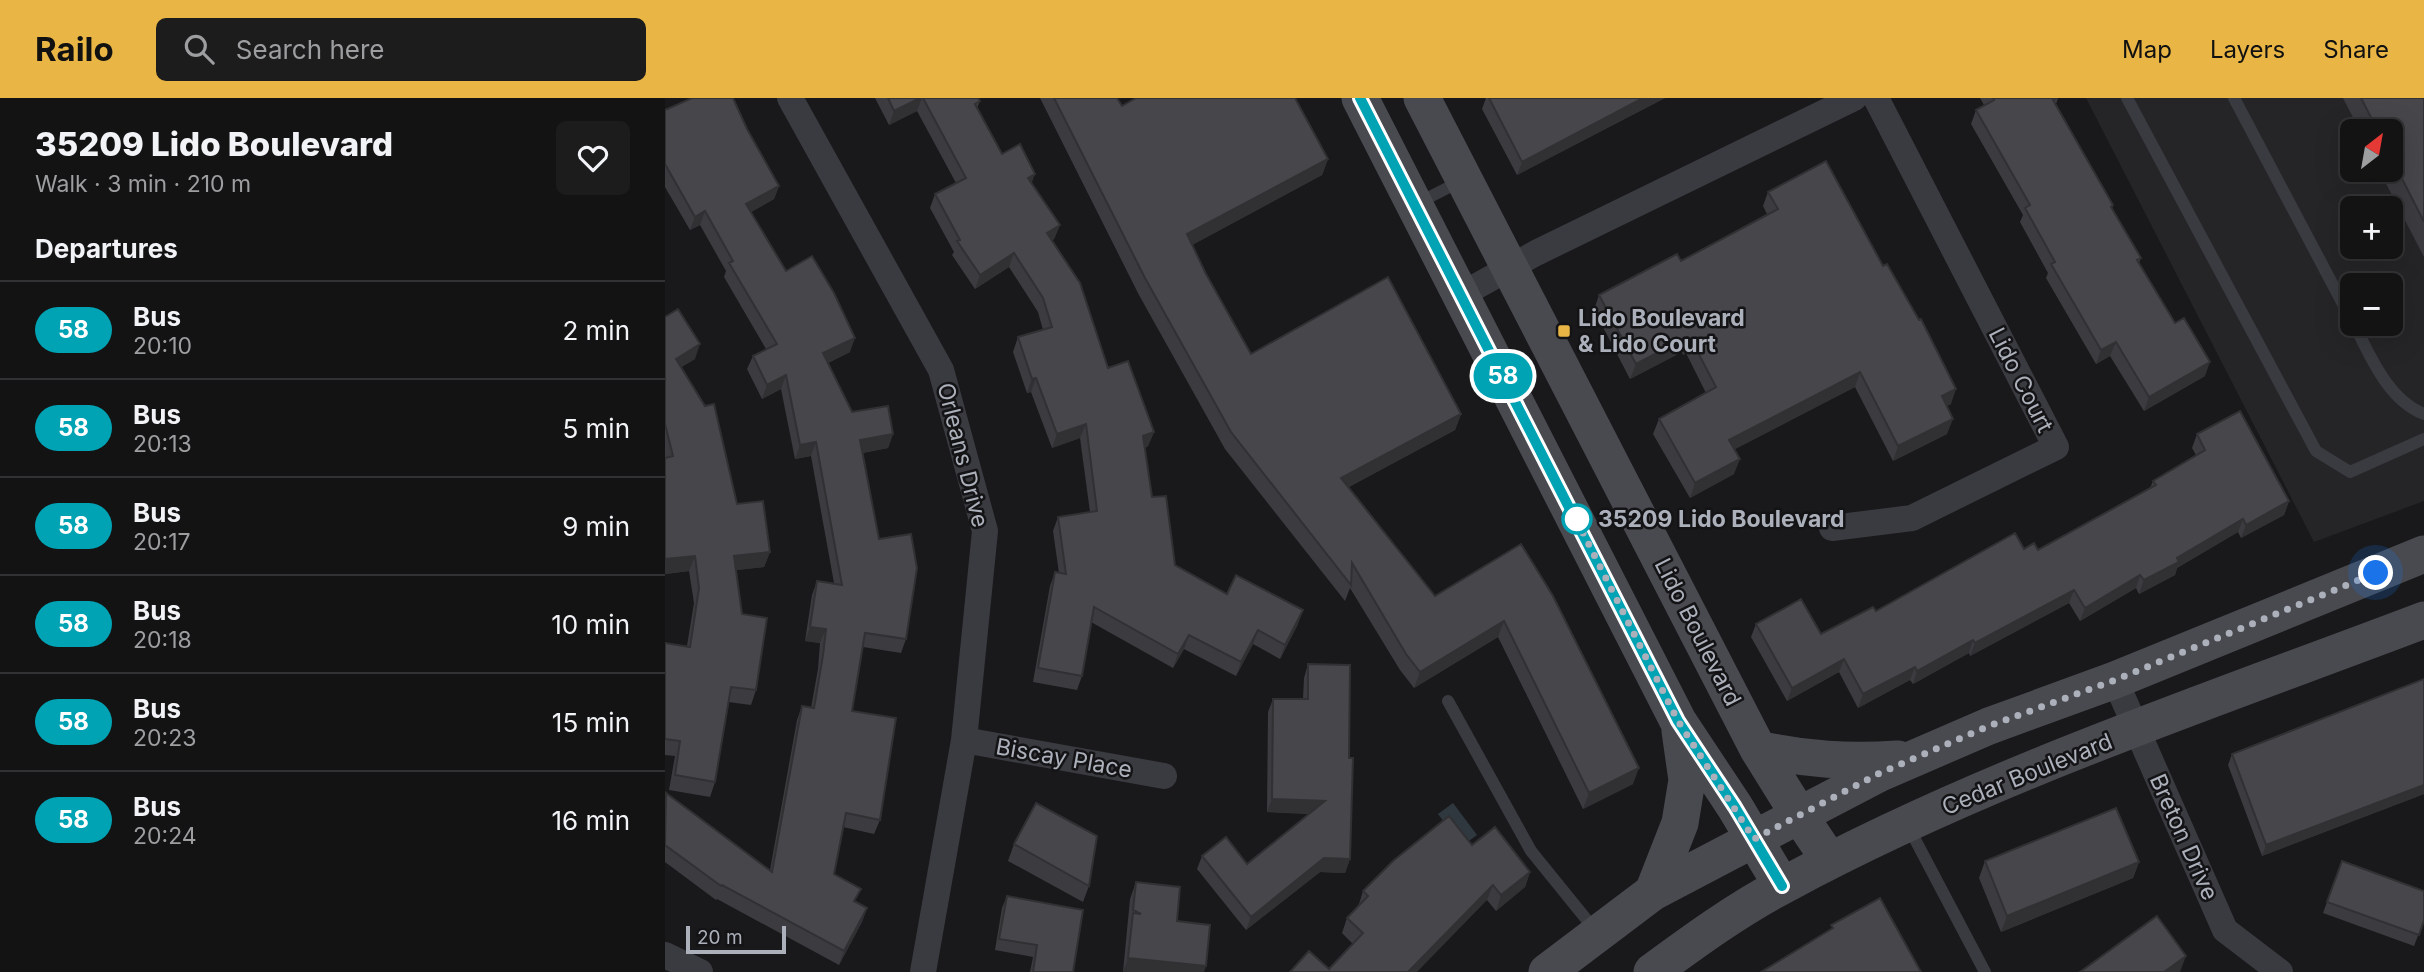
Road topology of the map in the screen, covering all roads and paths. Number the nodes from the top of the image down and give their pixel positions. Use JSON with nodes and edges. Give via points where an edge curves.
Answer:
{"nodes":[{"id":1,"x":790,"y":98,"type":"edge"},
{"id":2,"x":1360,"y":98,"type":"edge"},
{"id":3,"x":1422,"y":98,"type":"edge"},
{"id":4,"x":1854,"y":98,"type":"edge"},
{"id":5,"x":1876,"y":98,"type":"edge"},
{"id":6,"x":2127,"y":98,"type":"edge"},
{"id":7,"x":2234,"y":98,"type":"edge"},
{"id":8,"x":1463,"y":180,"type":"junction"},
{"id":9,"x":1414,"y":205,"type":"junction"},
{"id":10,"x":1509,"y":268,"type":"junction"},
{"id":11,"x":1461,"y":295,"type":"junction"},
{"id":12,"x":2340,"y":298,"type":"edge"},
{"id":13,"x":2360,"y":336,"type":"edge"},
{"id":14,"x":2424,"y":414,"type":"edge"},
{"id":15,"x":2424,"y":439,"type":"edge"},
{"id":16,"x":1832,"y":528,"type":"dead end"},
{"id":17,"x":2424,"y":554,"type":"edge"},
{"id":18,"x":2424,"y":620,"type":"edge"},
{"id":19,"x":2115,"y":680,"type":"junction"},
{"id":20,"x":1448,"y":701,"type":"dead end"},
{"id":21,"x":1678,"y":721,"type":"junction"},
{"id":22,"x":2137,"y":729,"type":"junction"},
{"id":23,"x":964,"y":740,"type":"junction"},
{"id":24,"x":1758,"y":749,"type":"junction"},
{"id":25,"x":1916,"y":758,"type":"junction"},
{"id":26,"x":1164,"y":776,"type":"dead end"},
{"id":27,"x":1799,"y":815,"type":"junction"},
{"id":28,"x":1907,"y":824,"type":"junction"},
{"id":29,"x":1754,"y":839,"type":"junction"},
{"id":30,"x":1831,"y":861,"type":"junction"},
{"id":31,"x":1782,"y":886,"type":"junction"},
{"id":32,"x":1653,"y":891,"type":"junction"},
{"id":33,"x":1597,"y":933,"type":"junction"},
{"id":34,"x":665,"y":955,"type":"edge"},
{"id":35,"x":700,"y":972,"type":"edge"},
{"id":36,"x":923,"y":972,"type":"edge"},
{"id":37,"x":1547,"y":972,"type":"edge"},
{"id":38,"x":1651,"y":972,"type":"edge"},
{"id":39,"x":1985,"y":972,"type":"edge"},
{"id":40,"x":2280,"y":972,"type":"edge"}],
"edges":[{"from":1,"to":23,"type":"street","name":"Orleans Drive","via":[[941,370],[949,397],[985,531]]},
{"from":2,"to":9,"type":"street"},
{"from":3,"to":8,"type":"street","name":"Lido Boulevard"},
{"from":4,"to":10,"type":"street"},
{"from":5,"to":16,"type":"street","name":"Lido Court","via":[[2056,447],[1912,518]]},
{"from":6,"to":15,"type":"lane","via":[[2316,452],[2350,472]]},
{"from":7,"to":12,"type":"lane"},
{"from":8,"to":9,"type":"lane"},
{"from":8,"to":10,"type":"street","name":"Lido Boulevard"},
{"from":9,"to":11,"type":"street"},
{"from":10,"to":11,"type":"street"},
{"from":10,"to":24,"type":"street","name":"Lido Boulevard"},
{"from":11,"to":21,"type":"street"},
{"from":13,"to":14,"type":"lane","via":[[2383,380],[2414,411]]},
{"from":17,"to":19,"type":"street"},
{"from":18,"to":22,"type":"street","name":"Cedar Boulevard"},
{"from":19,"to":22,"type":"street","name":"Breton Drive"},
{"from":19,"to":25,"type":"street"},
{"from":20,"to":33,"type":"lane","via":[[1531,851]]},
{"from":21,"to":29,"type":"street"},
{"from":21,"to":32,"type":"street","via":[[1687,780],[1680,823]]},
{"from":22,"to":28,"type":"street","name":"Cedar Boulevard"},
{"from":22,"to":40,"type":"street","name":"Breton Drive","via":[[2225,930]]},
{"from":23,"to":26,"type":"street","name":"Biscay Place"},
{"from":23,"to":36,"type":"street","name":"Orleans Drive"},
{"from":24,"to":25,"type":"street","via":[[1799,758],[1856,762]]},
{"from":24,"to":27,"type":"street","name":"Lido Boulevard"},
{"from":25,"to":27,"type":"street"},
{"from":27,"to":29,"type":"street"},
{"from":27,"to":30,"type":"street","name":"Lido Boulevard"},
{"from":28,"to":30,"type":"street","name":"Cedar Boulevard"},
{"from":28,"to":39,"type":"lane"},
{"from":29,"to":31,"type":"street"},
{"from":29,"to":32,"type":"street"},
{"from":30,"to":31,"type":"street","name":"Cedar Boulevard"},
{"from":31,"to":38,"type":"street","name":"Cedar Boulevard"},
{"from":32,"to":33,"type":"street"},
{"from":33,"to":37,"type":"street"},
{"from":34,"to":35,"type":"street"}]}
